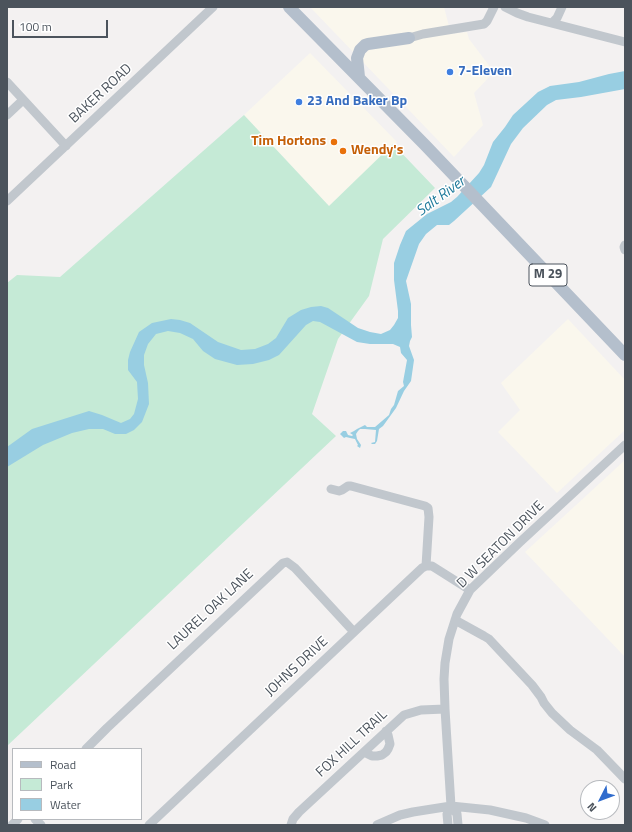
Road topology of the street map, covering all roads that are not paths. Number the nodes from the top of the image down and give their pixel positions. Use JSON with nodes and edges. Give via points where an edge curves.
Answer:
{"nodes":[{"id":1,"x":213,"y":7,"type":"edge"},
{"id":2,"x":289,"y":7,"type":"edge"},
{"id":3,"x":494,"y":7,"type":"edge"},
{"id":4,"x":506,"y":7,"type":"edge"},
{"id":5,"x":562,"y":7,"type":"edge"},
{"id":6,"x":552,"y":23,"type":"junction"},
{"id":7,"x":409,"y":38,"type":"joint"},
{"id":8,"x":625,"y":42,"type":"edge"},
{"id":9,"x":359,"y":78,"type":"junction"},
{"id":10,"x":7,"y":82,"type":"edge"},
{"id":11,"x":23,"y":100,"type":"junction"},
{"id":12,"x":7,"y":115,"type":"edge"},
{"id":13,"x":66,"y":146,"type":"junction"},
{"id":14,"x":7,"y":201,"type":"edge"},
{"id":15,"x":625,"y":355,"type":"edge"},
{"id":16,"x":625,"y":445,"type":"edge"},
{"id":17,"x":331,"y":489,"type":"dead end"},
{"id":18,"x":426,"y":566,"type":"junction"},
{"id":19,"x":470,"y":590,"type":"junction"},
{"id":20,"x":455,"y":620,"type":"junction"},
{"id":21,"x":354,"y":632,"type":"junction"},
{"id":22,"x":445,"y":709,"type":"junction"},
{"id":23,"x":386,"y":731,"type":"junction"},
{"id":24,"x":87,"y":748,"type":"edge"},
{"id":25,"x":364,"y":752,"type":"junction"},
{"id":26,"x":625,"y":779,"type":"edge"},
{"id":27,"x":451,"y":806,"type":"junction"},
{"id":28,"x":149,"y":825,"type":"edge"},
{"id":29,"x":291,"y":825,"type":"edge"},
{"id":30,"x":377,"y":825,"type":"edge"},
{"id":31,"x":448,"y":825,"type":"edge"},
{"id":32,"x":458,"y":825,"type":"edge"},
{"id":33,"x":545,"y":825,"type":"edge"}],
"edges":[{"from":1,"to":13,"type":"street","name":"BAKER ROAD"},
{"from":2,"to":9,"type":"main road","number":"M 29"},
{"from":3,"to":7,"type":"street","via":[[484,24]]},
{"from":4,"to":6,"type":"street","via":[[528,17]]},
{"from":5,"to":6,"type":"street"},
{"from":6,"to":8,"type":"street"},
{"from":7,"to":9,"type":"main road","via":[[368,44],[362,48],[357,58]]},
{"from":9,"to":15,"type":"main road","number":"M 29"},
{"from":10,"to":11,"type":"street"},
{"from":11,"to":12,"type":"street"},
{"from":11,"to":13,"type":"street"},
{"from":13,"to":14,"type":"street","name":"BAKER ROAD"},
{"from":16,"to":19,"type":"street","name":"D W SEATON DRIVE"},
{"from":17,"to":18,"type":"street","via":[[339,491],[351,486],[428,508]]},
{"from":18,"to":19,"type":"street","via":[[432,566]]},
{"from":18,"to":21,"type":"street","name":"JOHNS DRIVE"},
{"from":19,"to":20,"type":"street","name":"D W SEATON DRIVE"},
{"from":20,"to":22,"type":"street","name":"D W SEATON DRIVE","via":[[445,662]]},
{"from":20,"to":26,"type":"street","via":[[489,639],[532,685],[552,713],[597,750]]},
{"from":21,"to":24,"type":"street","name":"LAUREL OAK LANE","via":[[295,568],[287,562],[283,563]]},
{"from":21,"to":28,"type":"street","name":"JOHNS DRIVE"},
{"from":22,"to":23,"type":"street","name":"FOX HILL TRAIL","via":[[421,710],[407,714]]},
{"from":22,"to":27,"type":"street","name":"D W SEATON DRIVE"},
{"from":23,"to":25,"type":"street","name":"FOX HILL TRAIL"},
{"from":23,"to":25,"type":"street","via":[[390,744],[386,752],[377,756]]},
{"from":25,"to":29,"type":"street","name":"FOX HILL TRAIL","via":[[299,812]]},
{"from":27,"to":30,"type":"street","via":[[400,815]]},
{"from":27,"to":31,"type":"street","via":[[447,814]]},
{"from":27,"to":32,"type":"street","via":[[457,814]]},
{"from":27,"to":33,"type":"street","via":[[496,811]]}]}
